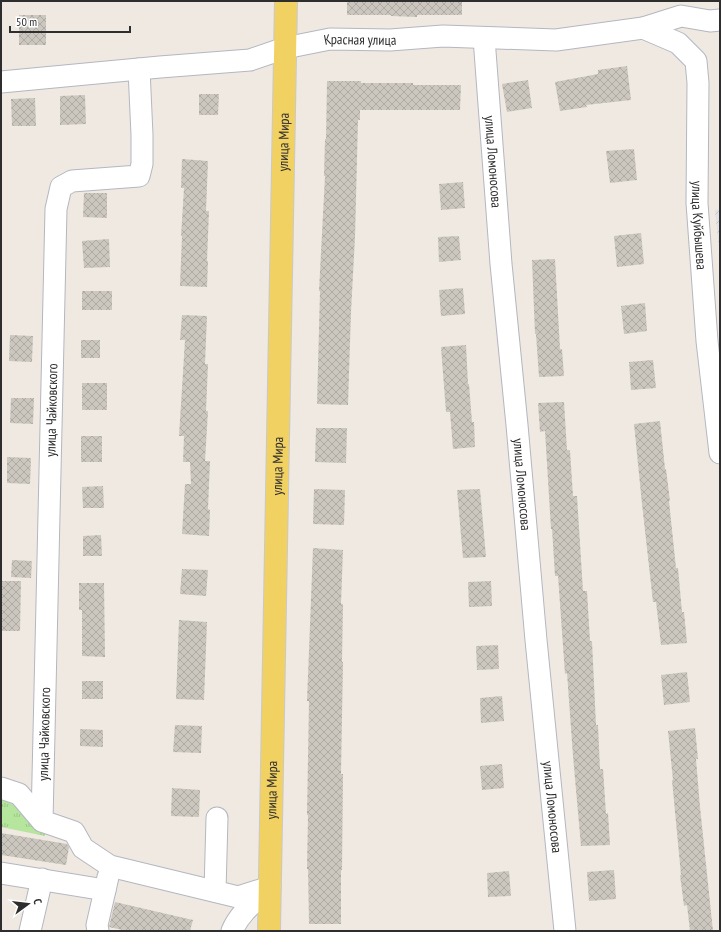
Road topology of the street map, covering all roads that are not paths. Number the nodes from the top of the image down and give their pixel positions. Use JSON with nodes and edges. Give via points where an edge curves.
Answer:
{"nodes":[{"id":1,"x":286,"y":1,"type":"edge"},
{"id":2,"x":681,"y":8,"type":"edge"},
{"id":3,"x":720,"y":20,"type":"edge"},
{"id":4,"x":643,"y":28,"type":"junction"},
{"id":5,"x":484,"y":38,"type":"junction"},
{"id":6,"x":285,"y":48,"type":"junction"},
{"id":7,"x":138,"y":69,"type":"junction"},
{"id":8,"x":1,"y":82,"type":"edge"},
{"id":9,"x":720,"y":453,"type":"edge"},
{"id":10,"x":1,"y":788,"type":"edge"},
{"id":11,"x":217,"y":818,"type":"dead end"},
{"id":12,"x":42,"y":822,"type":"junction"},
{"id":13,"x":110,"y":866,"type":"junction"},
{"id":14,"x":1,"y":873,"type":"edge"},
{"id":15,"x":42,"y":879,"type":"junction"},
{"id":16,"x":270,"y":886,"type":"junction"},
{"id":17,"x":105,"y":890,"type":"junction"},
{"id":18,"x":215,"y":891,"type":"junction"},
{"id":19,"x":30,"y":931,"type":"edge"},
{"id":20,"x":98,"y":931,"type":"edge"},
{"id":21,"x":232,"y":931,"type":"edge"},
{"id":22,"x":269,"y":931,"type":"edge"},
{"id":23,"x":565,"y":931,"type":"edge"}],
"edges":[{"from":1,"to":6,"type":"main road","name":"улица Мира"},
{"from":2,"to":3,"type":"street","name":"Красная улица","via":[[710,21]]},
{"from":2,"to":4,"type":"street","name":"Красная улица"},
{"from":4,"to":5,"type":"street","name":"Красная улица","via":[[556,40]]},
{"from":4,"to":9,"type":"street","name":"улица Куйбышева","via":[[678,43],[696,61],[697,203]]},
{"from":5,"to":6,"type":"street","name":"Красная улица","via":[[330,38]]},
{"from":5,"to":23,"type":"street","name":"улица Ломоносова","via":[[501,264]]},
{"from":6,"to":7,"type":"street","name":"Красная улица","via":[[250,60]]},
{"from":6,"to":16,"type":"main road","name":"улица Мира"},
{"from":7,"to":8,"type":"street","name":"Красная улица"},
{"from":7,"to":12,"type":"street","name":"улица Чайковского","via":[[142,135],[142,164],[139,176],[72,180],[61,187],[56,208]]},
{"from":10,"to":12,"type":"street","via":[[18,794]]},
{"from":11,"to":18,"type":"street"},
{"from":12,"to":13,"type":"street","via":[[74,832],[83,848]]},
{"from":13,"to":17,"type":"street"},
{"from":13,"to":18,"type":"street"},
{"from":14,"to":15,"type":"street"},
{"from":15,"to":17,"type":"street"},
{"from":15,"to":19,"type":"street"},
{"from":16,"to":18,"type":"street","via":[[238,897]]},
{"from":16,"to":21,"type":"street","via":[[250,906]]},
{"from":16,"to":22,"type":"main road","name":"улица Мира"},
{"from":17,"to":20,"type":"street"}]}
